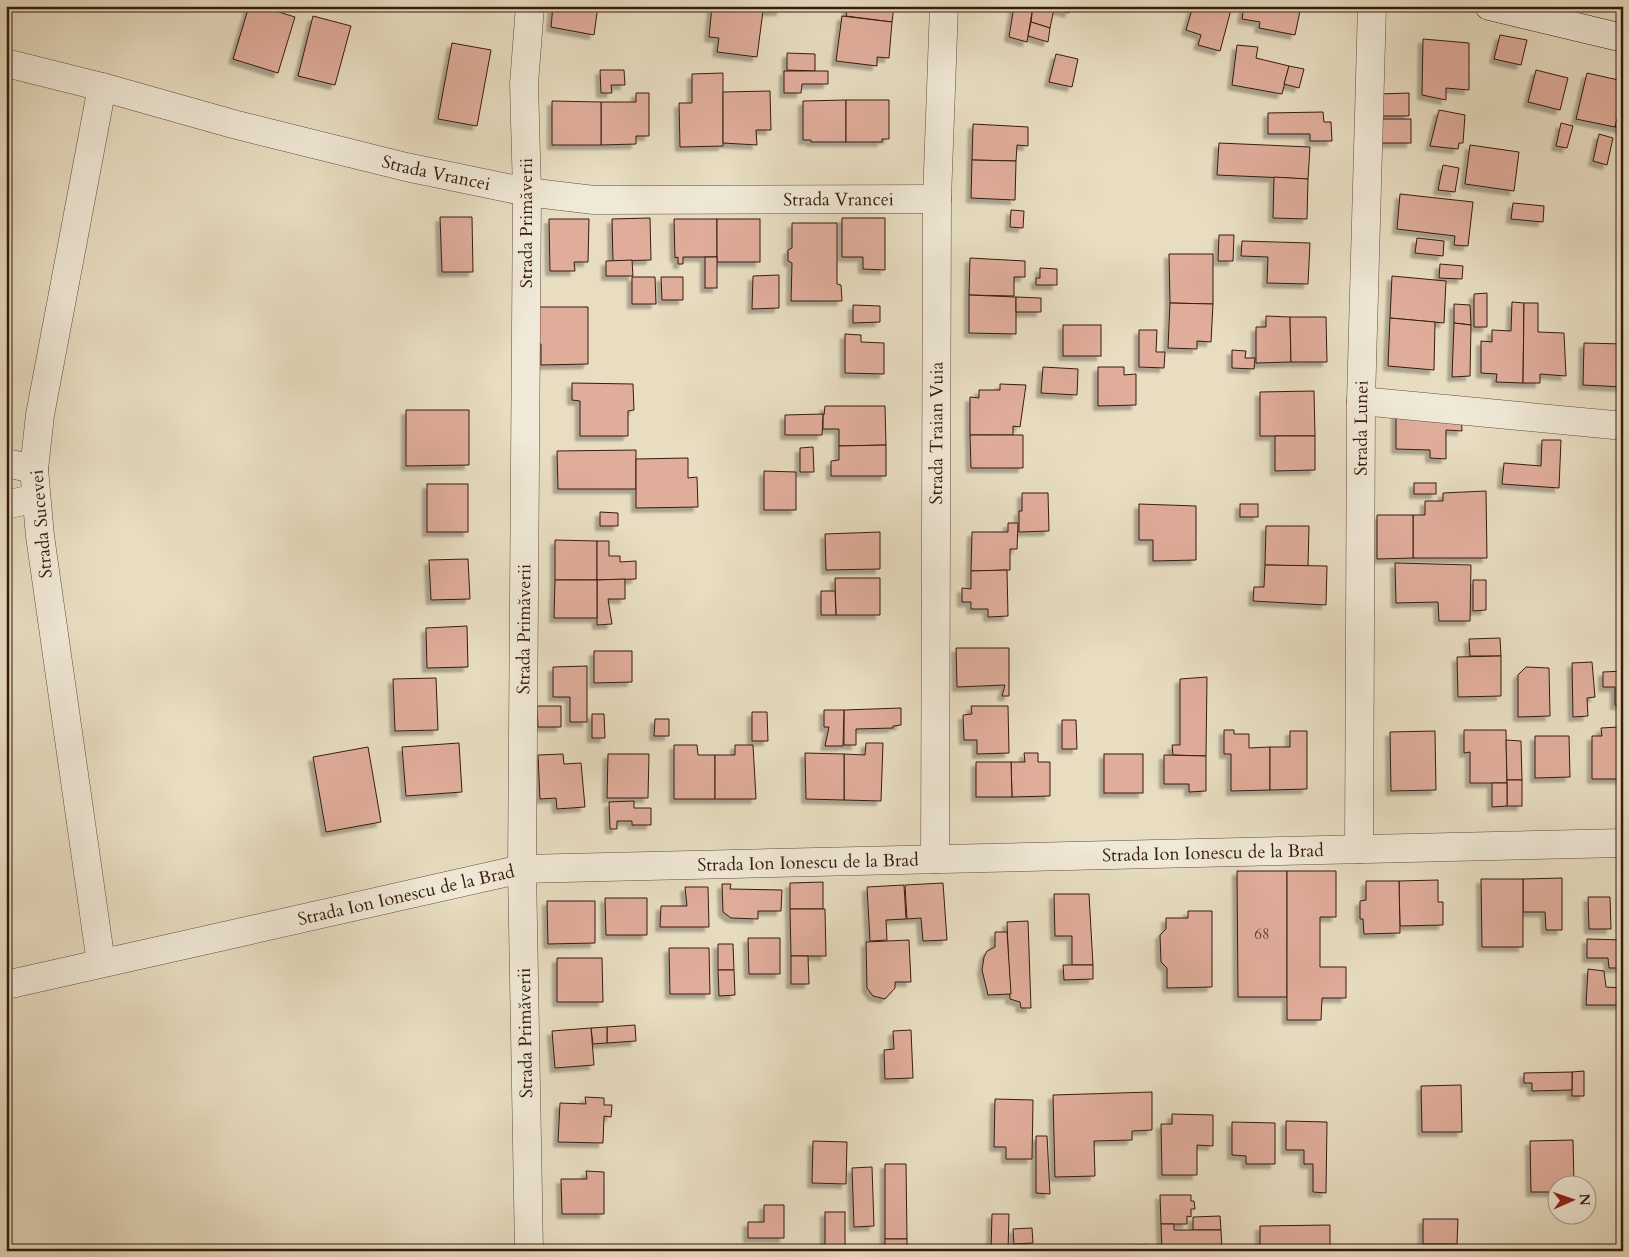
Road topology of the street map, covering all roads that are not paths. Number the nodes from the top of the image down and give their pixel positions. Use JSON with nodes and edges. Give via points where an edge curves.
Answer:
{"nodes":[{"id":1,"x":530,"y":6,"type":"edge"},
{"id":2,"x":944,"y":6,"type":"edge"},
{"id":3,"x":1372,"y":6,"type":"edge"},
{"id":4,"x":1491,"y":6,"type":"edge"},
{"id":5,"x":1623,"y":38,"type":"edge"},
{"id":6,"x":6,"y":63,"type":"edge"},
{"id":7,"x":102,"y":86,"type":"junction"},
{"id":8,"x":527,"y":192,"type":"junction"},
{"id":9,"x":937,"y":199,"type":"junction"},
{"id":10,"x":1361,"y":401,"type":"junction"},
{"id":11,"x":1614,"y":425,"type":"dead end"},
{"id":12,"x":6,"y":463,"type":"edge"},
{"id":13,"x":34,"y":469,"type":"junction"},
{"id":14,"x":36,"y":498,"type":"junction"},
{"id":15,"x":6,"y":505,"type":"edge"},
{"id":16,"x":1623,"y":843,"type":"edge"},
{"id":17,"x":1359,"y":849,"type":"junction"},
{"id":18,"x":935,"y":859,"type":"junction"},
{"id":19,"x":522,"y":868,"type":"junction"},
{"id":20,"x":101,"y":963,"type":"junction"},
{"id":21,"x":6,"y":985,"type":"edge"},
{"id":22,"x":529,"y":1251,"type":"edge"}],
"edges":[{"from":1,"to":8,"type":"street","name":"Strada Primăverii","via":[[524,84]]},
{"from":2,"to":9,"type":"street","name":"Strada Traian Vuia"},
{"from":3,"to":10,"type":"street","name":"Strada Lunei"},
{"from":4,"to":5,"type":"street"},
{"from":6,"to":7,"type":"street","name":"Strada Vrancei"},
{"from":7,"to":8,"type":"street","name":"Strada Vrancei","via":[[242,127],[406,168]]},
{"from":7,"to":13,"type":"street","name":"Strada Sucevei","via":[[40,415]]},
{"from":8,"to":9,"type":"street","name":"Strada Vrancei","via":[[594,200]]},
{"from":8,"to":19,"type":"street","name":"Strada Primăverii"},
{"from":9,"to":18,"type":"street","name":"Strada Traian Vuia"},
{"from":10,"to":11,"type":"street"},
{"from":10,"to":17,"type":"street","name":"Strada Lunei"},
{"from":12,"to":13,"type":"street"},
{"from":13,"to":14,"type":"street","name":"Strada Sucevei"},
{"from":14,"to":15,"type":"street"},
{"from":14,"to":20,"type":"street","name":"Strada Sucevei"},
{"from":16,"to":17,"type":"street","name":"Strada Ion Ionescu de la Brad"},
{"from":17,"to":18,"type":"street","name":"Strada Ion Ionescu de la Brad"},
{"from":18,"to":19,"type":"street","name":"Strada Ion Ionescu de la Brad"},
{"from":19,"to":20,"type":"street","name":"Strada Ion Ionescu de la Brad"},
{"from":19,"to":22,"type":"street","name":"Strada Primăverii"},
{"from":20,"to":21,"type":"street","name":"Strada Ion Ionescu de la Brad"}]}
